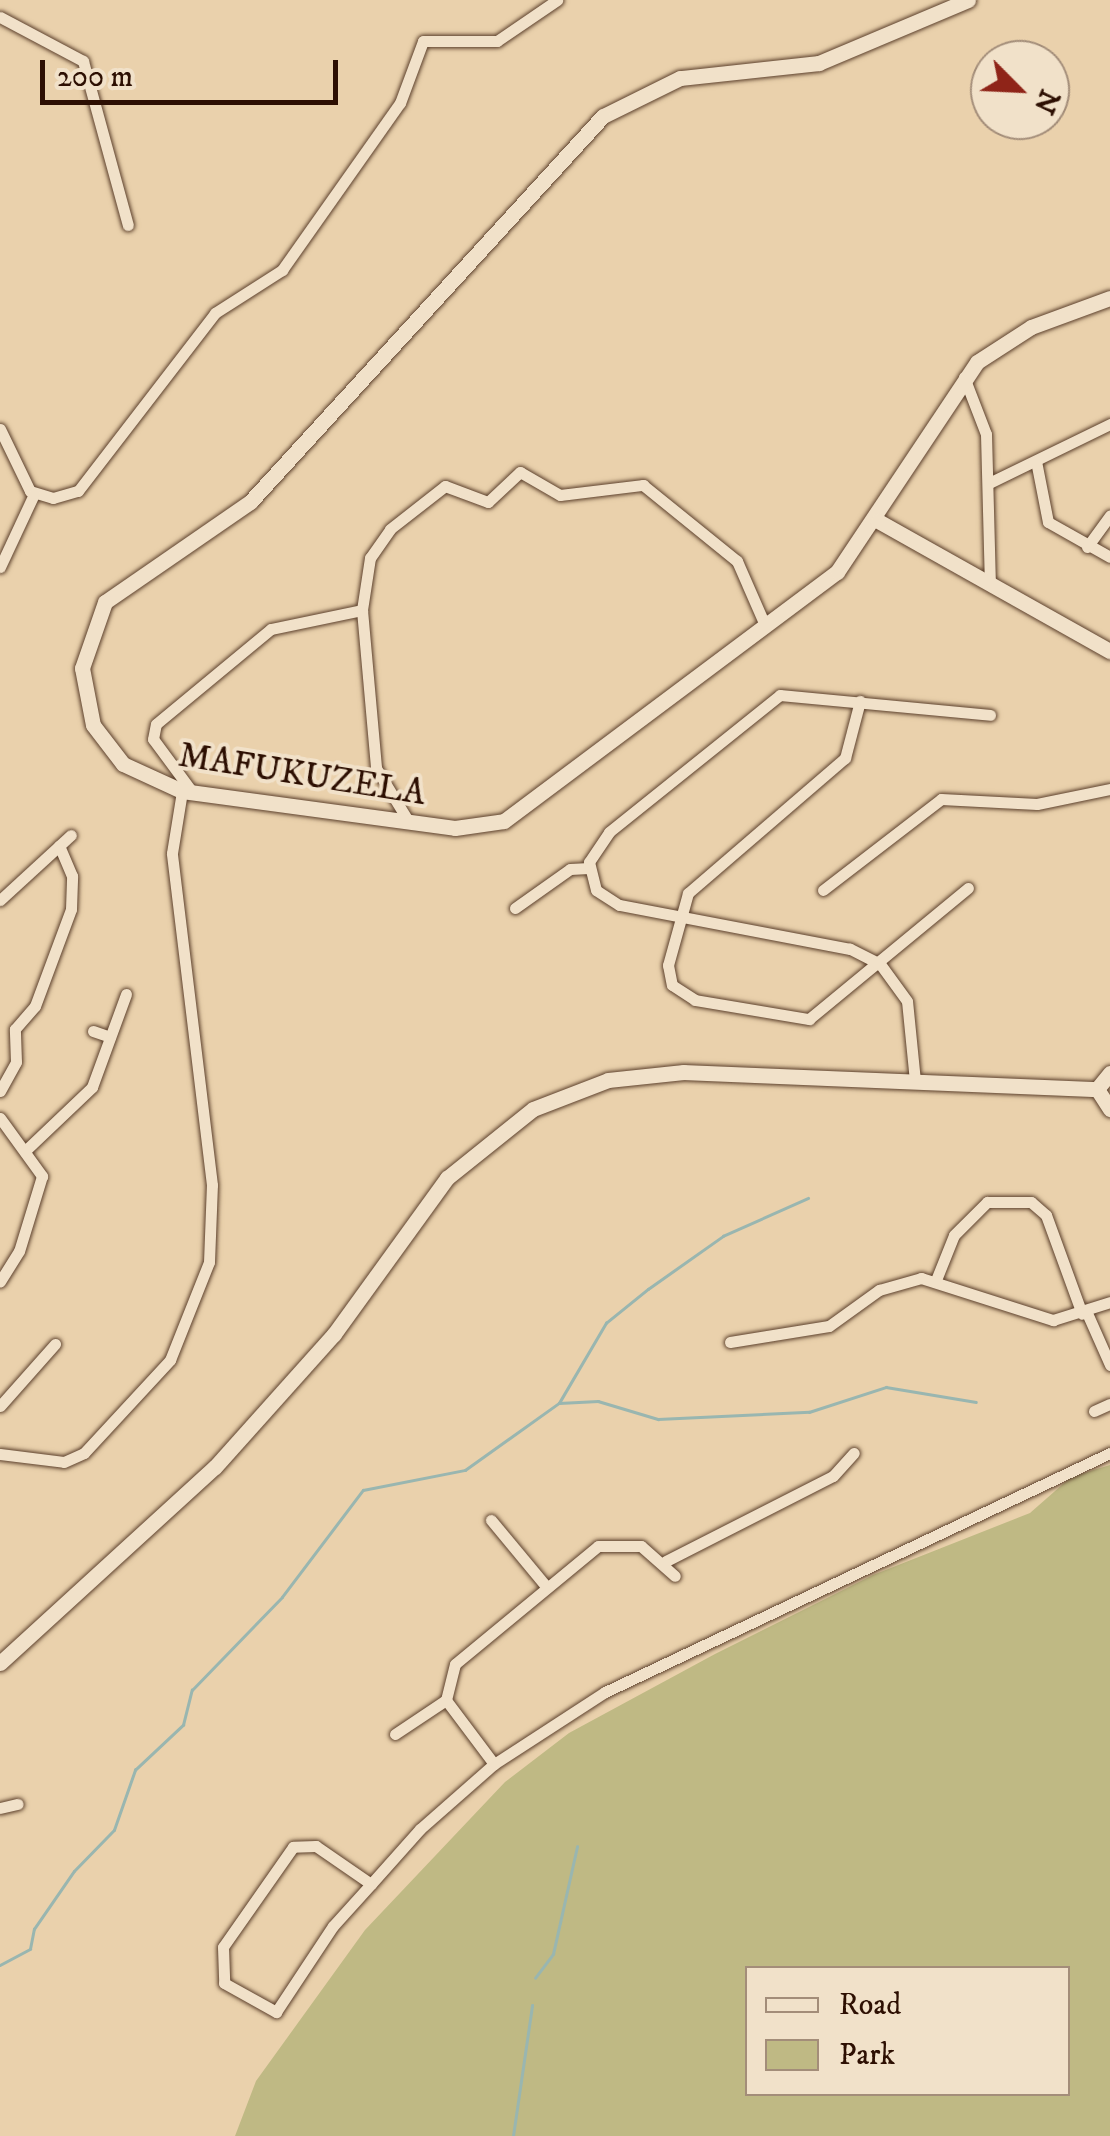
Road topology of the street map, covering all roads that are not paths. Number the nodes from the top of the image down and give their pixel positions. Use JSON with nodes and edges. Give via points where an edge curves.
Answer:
{"nodes":[{"id":1,"x":557,"y":0,"type":"edge"},
{"id":2,"x":968,"y":0,"type":"edge"},
{"id":3,"x":0,"y":17,"type":"edge"},
{"id":4,"x":128,"y":225,"type":"dead end"},
{"id":5,"x":1110,"y":298,"type":"edge"},
{"id":6,"x":964,"y":377,"type":"junction"},
{"id":7,"x":1110,"y":424,"type":"edge"},
{"id":8,"x":0,"y":429,"type":"edge"},
{"id":9,"x":1036,"y":461,"type":"junction"},
{"id":10,"x":989,"y":483,"type":"junction"},
{"id":11,"x":34,"y":494,"type":"junction"},
{"id":12,"x":1110,"y":515,"type":"edge"},
{"id":13,"x":878,"y":521,"type":"junction"},
{"id":14,"x":1086,"y":546,"type":"junction"},
{"id":15,"x":1110,"y":557,"type":"edge"},
{"id":16,"x":0,"y":567,"type":"edge"},
{"id":17,"x":990,"y":582,"type":"junction"},
{"id":18,"x":362,"y":610,"type":"junction"},
{"id":19,"x":765,"y":625,"type":"junction"},
{"id":20,"x":1110,"y":651,"type":"edge"},
{"id":21,"x":860,"y":701,"type":"junction"},
{"id":22,"x":990,"y":715,"type":"dead end"},
{"id":23,"x":1110,"y":789,"type":"edge"},
{"id":24,"x":187,"y":792,"type":"junction"},
{"id":25,"x":409,"y":822,"type":"junction"},
{"id":26,"x":71,"y":834,"type":"dead end"},
{"id":27,"x":59,"y":846,"type":"junction"},
{"id":28,"x":589,"y":868,"type":"junction"},
{"id":29,"x":968,"y":888,"type":"dead end"},
{"id":30,"x":823,"y":890,"type":"dead end"},
{"id":31,"x":0,"y":900,"type":"edge"},
{"id":32,"x":515,"y":908,"type":"dead end"},
{"id":33,"x":679,"y":916,"type":"junction"},
{"id":34,"x":880,"y":964,"type":"junction"},
{"id":35,"x":126,"y":994,"type":"dead end"},
{"id":36,"x":93,"y":1031,"type":"dead end"},
{"id":37,"x":110,"y":1037,"type":"junction"},
{"id":38,"x":1110,"y":1072,"type":"edge"},
{"id":39,"x":915,"y":1081,"type":"junction"},
{"id":40,"x":1096,"y":1089,"type":"junction"},
{"id":41,"x":0,"y":1091,"type":"edge"},
{"id":42,"x":1110,"y":1108,"type":"edge"},
{"id":43,"x":0,"y":1118,"type":"edge"},
{"id":44,"x":27,"y":1150,"type":"junction"},
{"id":45,"x":936,"y":1280,"type":"junction"},
{"id":46,"x":0,"y":1282,"type":"edge"},
{"id":47,"x":1110,"y":1302,"type":"edge"},
{"id":48,"x":1084,"y":1314,"type":"junction"},
{"id":49,"x":730,"y":1342,"type":"dead end"},
{"id":50,"x":55,"y":1344,"type":"dead end"},
{"id":51,"x":1110,"y":1365,"type":"edge"},
{"id":52,"x":1110,"y":1404,"type":"edge"},
{"id":53,"x":0,"y":1406,"type":"edge"},
{"id":54,"x":1094,"y":1411,"type":"dead end"},
{"id":55,"x":854,"y":1452,"type":"dead end"},
{"id":56,"x":1110,"y":1453,"type":"edge"},
{"id":57,"x":0,"y":1454,"type":"edge"},
{"id":58,"x":491,"y":1520,"type":"dead end"},
{"id":59,"x":666,"y":1561,"type":"junction"},
{"id":60,"x":675,"y":1576,"type":"dead end"},
{"id":61,"x":546,"y":1585,"type":"junction"},
{"id":62,"x":0,"y":1662,"type":"edge"},
{"id":63,"x":446,"y":1700,"type":"junction"},
{"id":64,"x":395,"y":1734,"type":"dead end"},
{"id":65,"x":494,"y":1764,"type":"junction"},
{"id":66,"x":18,"y":1804,"type":"dead end"},
{"id":67,"x":0,"y":1808,"type":"edge"},
{"id":68,"x":371,"y":1884,"type":"junction"}],
"edges":[{"from":1,"to":11,"type":"street","via":[[497,41],[423,41],[400,103],[282,270],[215,313],[89,481],[62,498]]},
{"from":2,"to":24,"type":"main road","name":"MAFUKUZELA","via":[[820,63],[680,78],[602,116],[250,502],[120,585],[87,638],[84,697],[93,725],[123,764]]},
{"from":3,"to":4,"type":"street","via":[[83,61]]},
{"from":5,"to":6,"type":"main road","name":"MAFUKUZELA","via":[[1031,326]]},
{"from":6,"to":10,"type":"street","via":[[983,416]]},
{"from":6,"to":13,"type":"main road","name":"MAFUKUZELA"},
{"from":7,"to":9,"type":"street"},
{"from":8,"to":11,"type":"street"},
{"from":9,"to":10,"type":"street"},
{"from":9,"to":14,"type":"street","via":[[1042,512]]},
{"from":10,"to":17,"type":"street"},
{"from":11,"to":16,"type":"street"},
{"from":12,"to":14,"type":"street"},
{"from":13,"to":17,"type":"main road"},
{"from":13,"to":19,"type":"main road","name":"MAFUKUZELA","via":[[837,572]]},
{"from":14,"to":15,"type":"street"},
{"from":17,"to":20,"type":"main road"},
{"from":18,"to":19,"type":"street","via":[[370,558],[390,529],[446,486],[488,502],[520,472],[560,494],[643,484],[737,561]]},
{"from":18,"to":24,"type":"street","via":[[271,630],[156,724],[153,739]]},
{"from":18,"to":25,"type":"street","via":[[376,768]]},
{"from":19,"to":25,"type":"main road","name":"MAFUKUZELA","via":[[664,696],[531,808],[479,827]]},
{"from":21,"to":22,"type":"street"},
{"from":21,"to":28,"type":"street","via":[[794,694],[770,700],[609,832]]},
{"from":21,"to":33,"type":"street","via":[[845,758],[699,883]]},
{"from":23,"to":30,"type":"street","via":[[1047,803],[941,799]]},
{"from":24,"to":25,"type":"main road","name":"MAFUKUZELA"},
{"from":24,"to":57,"type":"street","via":[[172,853],[212,1186],[209,1262],[170,1360],[84,1454],[64,1462]]},
{"from":26,"to":27,"type":"street"},
{"from":27,"to":31,"type":"street"},
{"from":27,"to":41,"type":"street","via":[[72,876],[71,909],[35,1006],[15,1028],[16,1062]]},
{"from":28,"to":32,"type":"street","via":[[570,869]]},
{"from":28,"to":33,"type":"street","via":[[611,902]]},
{"from":29,"to":34,"type":"street"},
{"from":33,"to":34,"type":"street","via":[[850,949]]},
{"from":33,"to":34,"type":"street","via":[[667,972],[677,992],[695,1000],[808,1019]]},
{"from":34,"to":39,"type":"street","via":[[907,1001]]},
{"from":35,"to":37,"type":"street"},
{"from":36,"to":37,"type":"street"},
{"from":37,"to":44,"type":"street","via":[[92,1087]]},
{"from":38,"to":40,"type":"main road"},
{"from":39,"to":40,"type":"main road"},
{"from":39,"to":62,"type":"main road","via":[[652,1074],[574,1091],[508,1125],[447,1178],[334,1334],[229,1452]]},
{"from":40,"to":42,"type":"main road"},
{"from":43,"to":44,"type":"street"},
{"from":44,"to":46,"type":"street","via":[[39,1164],[39,1189]]},
{"from":45,"to":48,"type":"street","via":[[1043,1318]]},
{"from":45,"to":48,"type":"street","via":[[954,1235],[987,1202],[1031,1202],[1046,1214]]},
{"from":45,"to":49,"type":"street","via":[[880,1290],[828,1326]]},
{"from":47,"to":48,"type":"street"},
{"from":48,"to":51,"type":"street"},
{"from":50,"to":53,"type":"street"},
{"from":52,"to":54,"type":"street"},
{"from":55,"to":59,"type":"street","via":[[833,1476]]},
{"from":56,"to":65,"type":"street","via":[[606,1692]]},
{"from":58,"to":61,"type":"street"},
{"from":59,"to":60,"type":"street"},
{"from":59,"to":61,"type":"street","via":[[640,1546],[610,1543]]},
{"from":61,"to":63,"type":"street","via":[[455,1664]]},
{"from":63,"to":64,"type":"street"},
{"from":63,"to":65,"type":"street"},
{"from":65,"to":68,"type":"street"},
{"from":66,"to":67,"type":"street"},
{"from":68,"to":68,"type":"street","via":[[276,2012],[224,1983],[223,1947],[292,1847],[316,1846]]}]}
